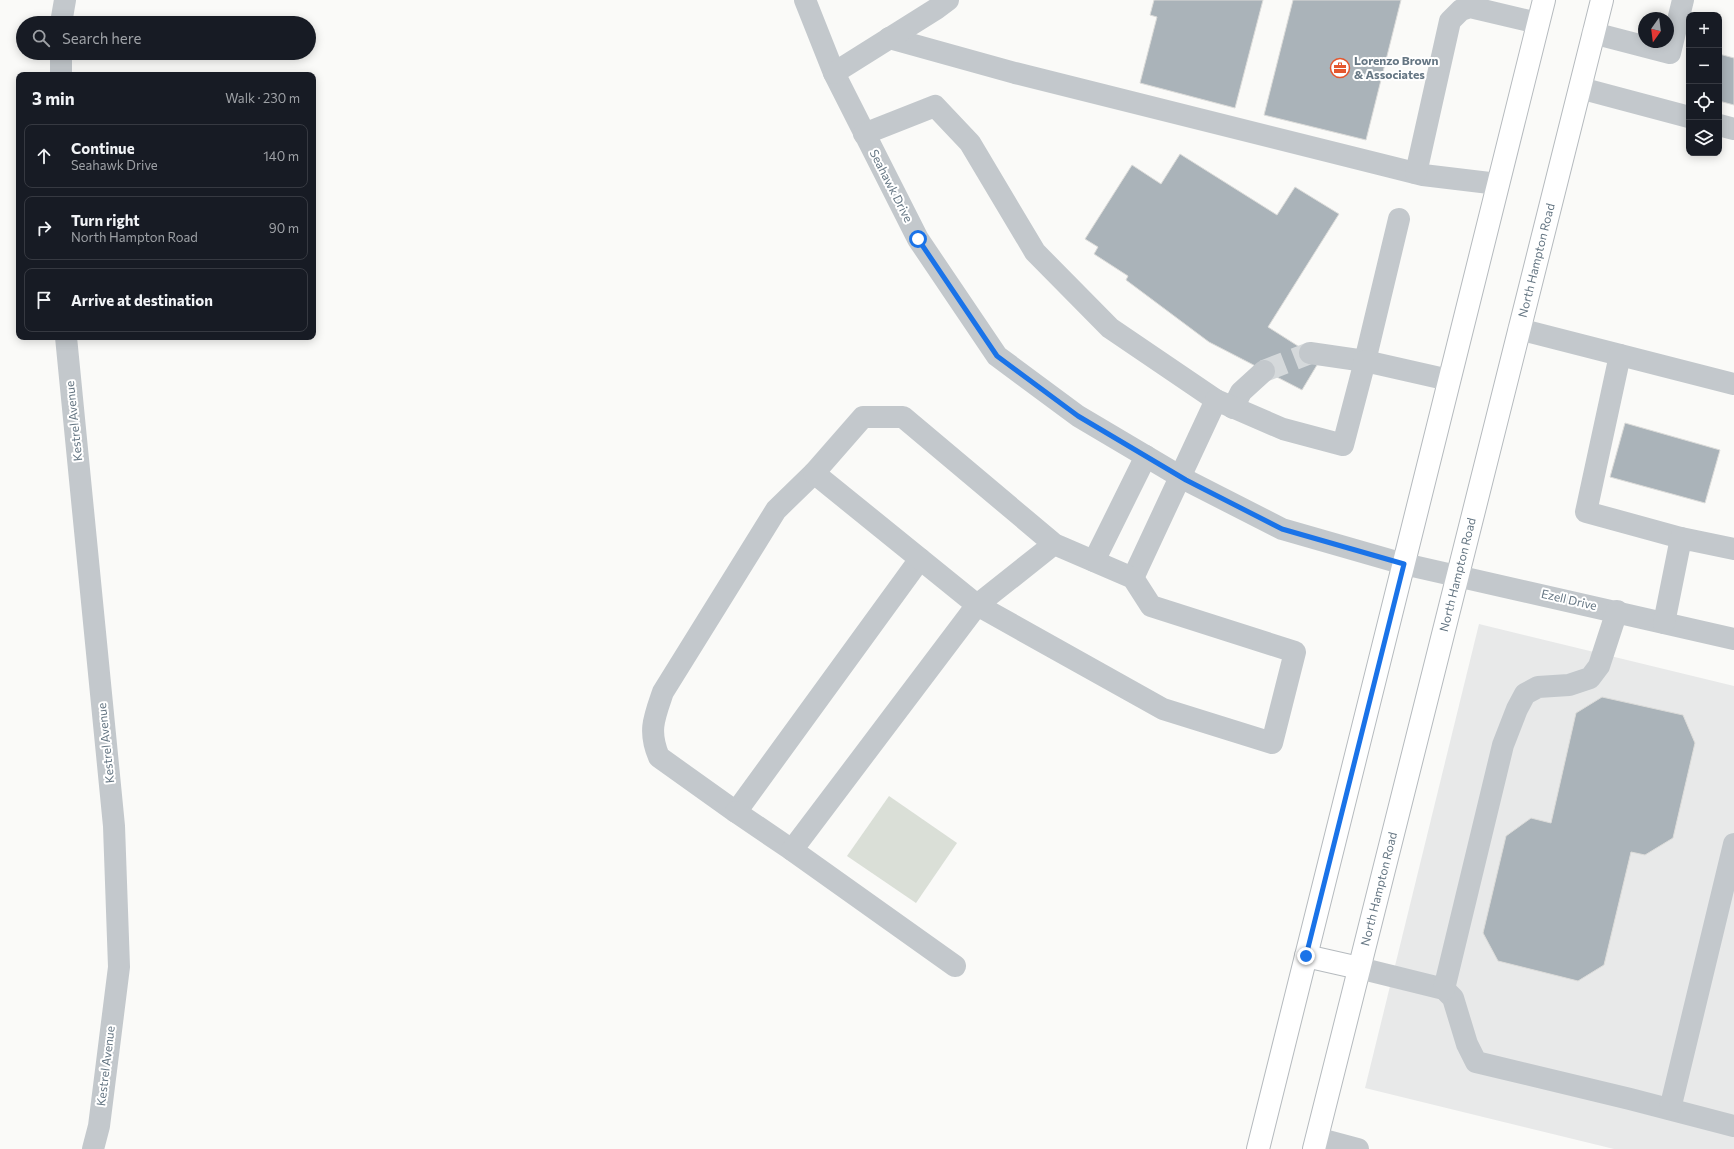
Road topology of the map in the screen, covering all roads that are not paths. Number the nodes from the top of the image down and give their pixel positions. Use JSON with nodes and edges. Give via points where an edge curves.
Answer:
{"nodes":[{"id":1,"x":65,"y":0,"type":"edge"},
{"id":2,"x":805,"y":0,"type":"edge"},
{"id":3,"x":948,"y":0,"type":"edge"},
{"id":4,"x":1544,"y":0,"type":"edge"},
{"id":5,"x":1602,"y":0,"type":"edge"},
{"id":6,"x":1683,"y":0,"type":"edge"},
{"id":7,"x":62,"y":16,"type":"edge"},
{"id":8,"x":1538,"y":23,"type":"junction"},
{"id":9,"x":1594,"y":33,"type":"junction"},
{"id":10,"x":889,"y":38,"type":"junction"},
{"id":11,"x":61,"y":60,"type":"edge"},
{"id":12,"x":61,"y":72,"type":"edge"},
{"id":13,"x":834,"y":73,"type":"junction"},
{"id":14,"x":1580,"y":88,"type":"junction"},
{"id":15,"x":1686,"y":116,"type":"edge"},
{"id":16,"x":1722,"y":126,"type":"edge"},
{"id":17,"x":1734,"y":129,"type":"edge"},
{"id":18,"x":864,"y":134,"type":"junction"},
{"id":19,"x":1416,"y":173,"type":"junction"},
{"id":20,"x":1498,"y":184,"type":"junction"},
{"id":21,"x":1399,"y":219,"type":"dead end"},
{"id":22,"x":1519,"y":330,"type":"junction"},
{"id":23,"x":66,"y":340,"type":"edge"},
{"id":24,"x":1310,"y":354,"type":"tunnel mouth"},
{"id":25,"x":1620,"y":355,"type":"junction"},
{"id":26,"x":1365,"y":361,"type":"junction"},
{"id":27,"x":1264,"y":371,"type":"tunnel mouth"},
{"id":28,"x":1449,"y":380,"type":"junction"},
{"id":29,"x":1734,"y":384,"type":"edge"},
{"id":30,"x":1225,"y":404,"type":"junction"},
{"id":31,"x":1146,"y":456,"type":"junction"},
{"id":32,"x":814,"y":473,"type":"junction"},
{"id":33,"x":1181,"y":476,"type":"junction"},
{"id":34,"x":1681,"y":538,"type":"junction"},
{"id":35,"x":1054,"y":544,"type":"junction"},
{"id":36,"x":1734,"y":549,"type":"edge"},
{"id":37,"x":920,"y":559,"type":"junction"},
{"id":38,"x":1094,"y":561,"type":"junction"},
{"id":39,"x":1404,"y":564,"type":"junction"},
{"id":40,"x":1458,"y":575,"type":"junction"},
{"id":41,"x":1133,"y":578,"type":"junction"},
{"id":42,"x":977,"y":605,"type":"junction"},
{"id":43,"x":1617,"y":611,"type":"junction"},
{"id":44,"x":1664,"y":623,"type":"junction"},
{"id":45,"x":1734,"y":639,"type":"edge"},
{"id":46,"x":736,"y":812,"type":"junction"},
{"id":47,"x":1734,"y":844,"type":"edge"},
{"id":48,"x":792,"y":850,"type":"junction"},
{"id":49,"x":1306,"y":956,"type":"junction"},
{"id":50,"x":955,"y":966,"type":"dead end"},
{"id":51,"x":1360,"y":968,"type":"junction"},
{"id":52,"x":1444,"y":989,"type":"junction"},
{"id":53,"x":1670,"y":1109,"type":"junction"},
{"id":54,"x":1734,"y":1126,"type":"edge"},
{"id":55,"x":1316,"y":1143,"type":"edge"},
{"id":56,"x":94,"y":1149,"type":"edge"},
{"id":57,"x":1258,"y":1149,"type":"edge"},
{"id":58,"x":1358,"y":1149,"type":"edge"}],
"edges":[{"from":1,"to":7,"type":"street"},
{"from":2,"to":13,"type":"street","name":"Seahawk Drive"},
{"from":3,"to":10,"type":"street"},
{"from":4,"to":8,"type":"main road"},
{"from":5,"to":9,"type":"main road","name":"North Hampton Road"},
{"from":6,"to":9,"type":"street","via":[[1670,53]]},
{"from":8,"to":19,"type":"street","via":[[1470,7],[1461,10],[1450,21]]},
{"from":8,"to":20,"type":"main road"},
{"from":9,"to":14,"type":"main road","name":"North Hampton Road"},
{"from":10,"to":13,"type":"street"},
{"from":10,"to":19,"type":"street","via":[[1015,73]]},
{"from":11,"to":12,"type":"street"},
{"from":13,"to":18,"type":"street","name":"Seahawk Drive"},
{"from":14,"to":15,"type":"street"},
{"from":14,"to":22,"type":"main road","name":"North Hampton Road"},
{"from":16,"to":17,"type":"street"},
{"from":18,"to":30,"type":"street","via":[[935,106],[970,143],[1035,252],[1110,328]]},
{"from":18,"to":31,"type":"street","name":"Seahawk Drive","via":[[918,239],[997,356],[1078,416]]},
{"from":19,"to":20,"type":"street"},
{"from":20,"to":28,"type":"main road"},
{"from":21,"to":26,"type":"street"},
{"from":22,"to":25,"type":"street"},
{"from":22,"to":40,"type":"main road","name":"North Hampton Road"},
{"from":23,"to":56,"type":"street","name":"Kestrel Avenue","via":[[114,842],[118,966]]},
{"from":24,"to":26,"type":"street"},
{"from":25,"to":29,"type":"street"},
{"from":25,"to":34,"type":"street","via":[[1586,512]]},
{"from":26,"to":28,"type":"street"},
{"from":26,"to":30,"type":"street","via":[[1343,445],[1283,429]]},
{"from":27,"to":30,"type":"street"},
{"from":28,"to":39,"type":"main road"},
{"from":30,"to":33,"type":"street"},
{"from":31,"to":33,"type":"street","name":"Seahawk Drive"},
{"from":31,"to":38,"type":"street"},
{"from":32,"to":35,"type":"street","via":[[863,417],[903,417]]},
{"from":32,"to":37,"type":"street"},
{"from":32,"to":46,"type":"street","via":[[776,510],[663,692],[653,722],[654,745],[659,757]]},
{"from":33,"to":39,"type":"street","name":"Seahawk Drive","via":[[1282,529]]},
{"from":33,"to":41,"type":"street"},
{"from":34,"to":36,"type":"street"},
{"from":34,"to":44,"type":"street"},
{"from":35,"to":38,"type":"street"},
{"from":35,"to":42,"type":"street"},
{"from":37,"to":42,"type":"street"},
{"from":37,"to":46,"type":"street"},
{"from":38,"to":41,"type":"street"},
{"from":39,"to":40,"type":"street","name":"Ezell Drive"},
{"from":39,"to":49,"type":"main road"},
{"from":40,"to":43,"type":"street","name":"Ezell Drive"},
{"from":40,"to":51,"type":"main road","name":"North Hampton Road"},
{"from":41,"to":42,"type":"street","via":[[1151,606],[1295,652],[1272,743],[1163,709]]},
{"from":42,"to":48,"type":"street"},
{"from":43,"to":44,"type":"street","name":"Ezell Drive"},
{"from":43,"to":52,"type":"street","via":[[1608,644],[1599,666],[1590,678],[1570,685],[1538,687],[1525,694],[1517,709],[1503,745]]},
{"from":44,"to":45,"type":"street","name":"Ezell Drive"},
{"from":46,"to":48,"type":"street"},
{"from":47,"to":53,"type":"street"},
{"from":48,"to":50,"type":"street"},
{"from":49,"to":51,"type":"main road"},
{"from":49,"to":57,"type":"main road"},
{"from":51,"to":52,"type":"street"},
{"from":51,"to":55,"type":"main road","name":"North Hampton Road"},
{"from":52,"to":53,"type":"street","via":[[1453,998],[1467,1044],[1476,1062]]},
{"from":53,"to":54,"type":"street"},
{"from":55,"to":58,"type":"street"}]}
